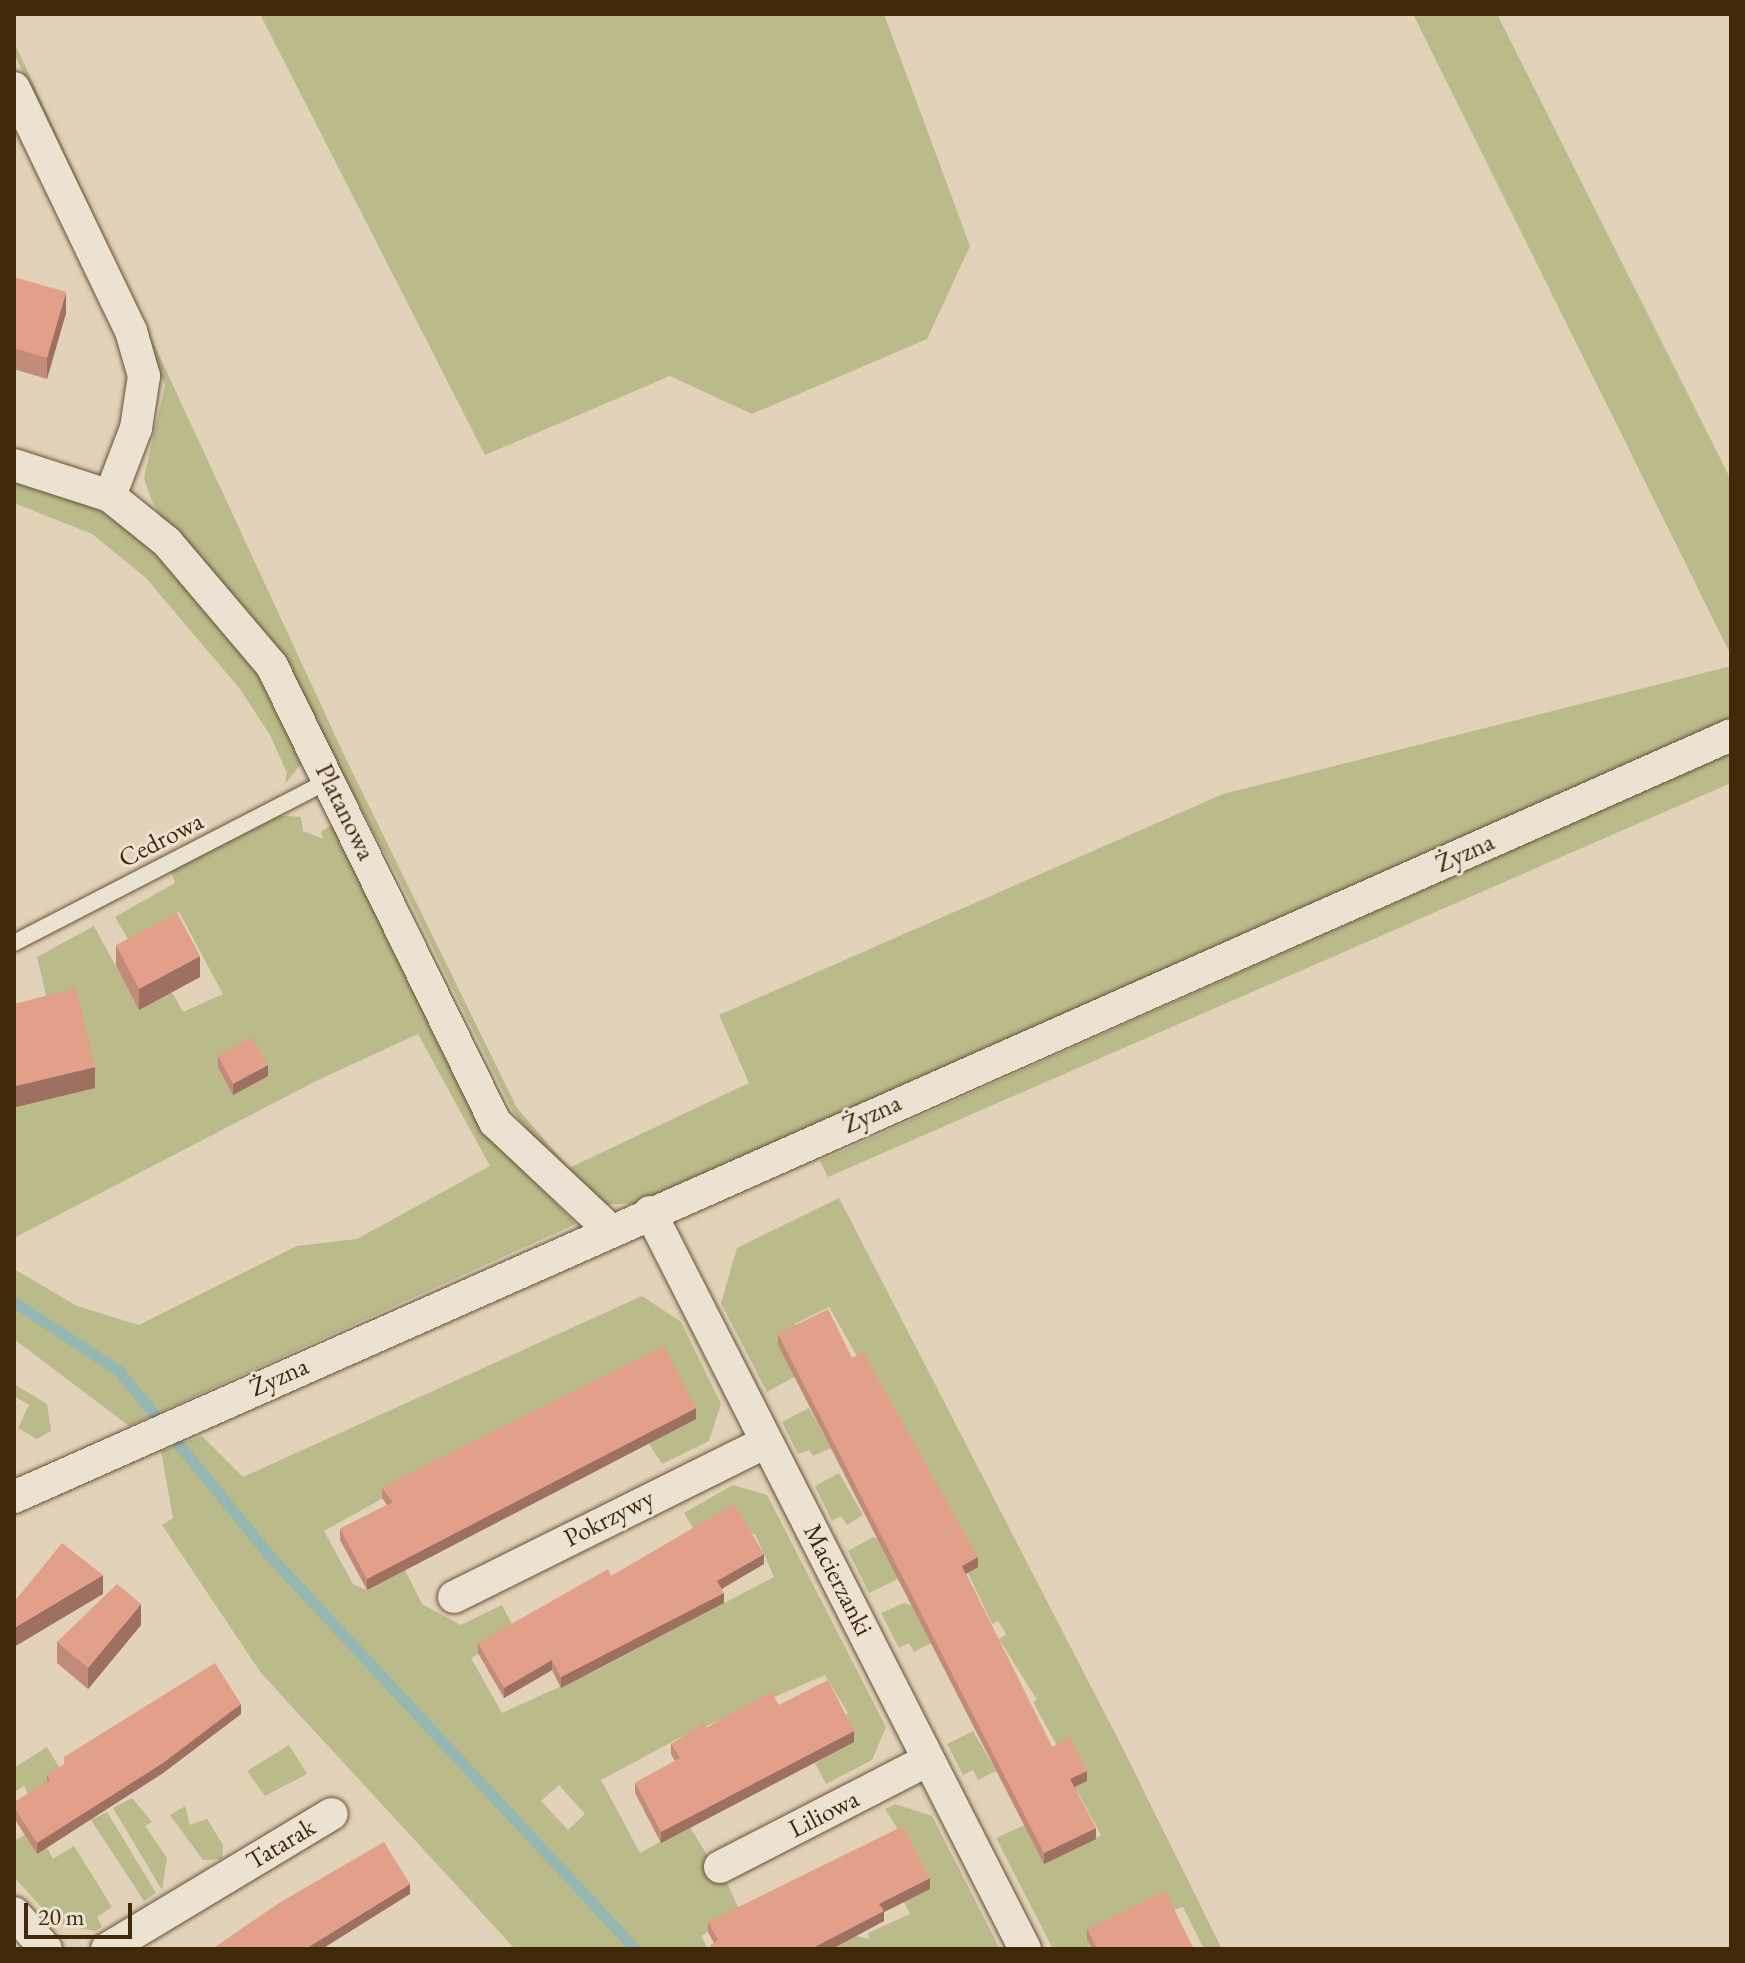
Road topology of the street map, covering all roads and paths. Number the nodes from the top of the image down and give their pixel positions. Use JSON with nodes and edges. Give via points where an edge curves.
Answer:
{"nodes":[{"id":1,"x":14,"y":88,"type":"edge"},
{"id":2,"x":14,"y":465,"type":"edge"},
{"id":3,"x":110,"y":496,"type":"junction"},
{"id":4,"x":1731,"y":735,"type":"edge"},
{"id":5,"x":330,"y":780,"type":"junction"},
{"id":6,"x":14,"y":943,"type":"edge"},
{"id":7,"x":650,"y":1212,"type":"junction"},
{"id":8,"x":609,"y":1229,"type":"junction"},
{"id":9,"x":766,"y":1442,"type":"junction"},
{"id":10,"x":14,"y":1497,"type":"edge"},
{"id":11,"x":454,"y":1597,"type":"dead end"},
{"id":12,"x":928,"y":1760,"type":"junction"},
{"id":13,"x":332,"y":1814,"type":"dead end"},
{"id":14,"x":720,"y":1867,"type":"dead end"},
{"id":15,"x":14,"y":1913,"type":"edge"},
{"id":16,"x":46,"y":1949,"type":"edge"},
{"id":17,"x":107,"y":1949,"type":"edge"},
{"id":18,"x":1025,"y":1949,"type":"edge"}],
"edges":[{"from":1,"to":3,"type":"street","via":[[131,331],[144,376],[136,428]]},
{"from":2,"to":3,"type":"street","name":"Platanowa"},
{"from":3,"to":5,"type":"street","name":"Platanowa","via":[[167,542],[272,666]]},
{"from":4,"to":7,"type":"street","name":"Żyzna"},
{"from":5,"to":6,"type":"lane","name":"Cedrowa"},
{"from":5,"to":8,"type":"street","name":"Platanowa","via":[[495,1122]]},
{"from":7,"to":8,"type":"street","name":"Żyzna"},
{"from":7,"to":9,"type":"street","name":"Macierzanki"},
{"from":8,"to":10,"type":"street","name":"Żyzna"},
{"from":9,"to":11,"type":"street","name":"Pokrzywy"},
{"from":9,"to":12,"type":"street","name":"Macierzanki"},
{"from":12,"to":14,"type":"street","name":"Liliowa"},
{"from":12,"to":18,"type":"street","name":"Macierzanki"},
{"from":13,"to":17,"type":"street","name":"Tatarak"},
{"from":15,"to":16,"type":"street"}]}
